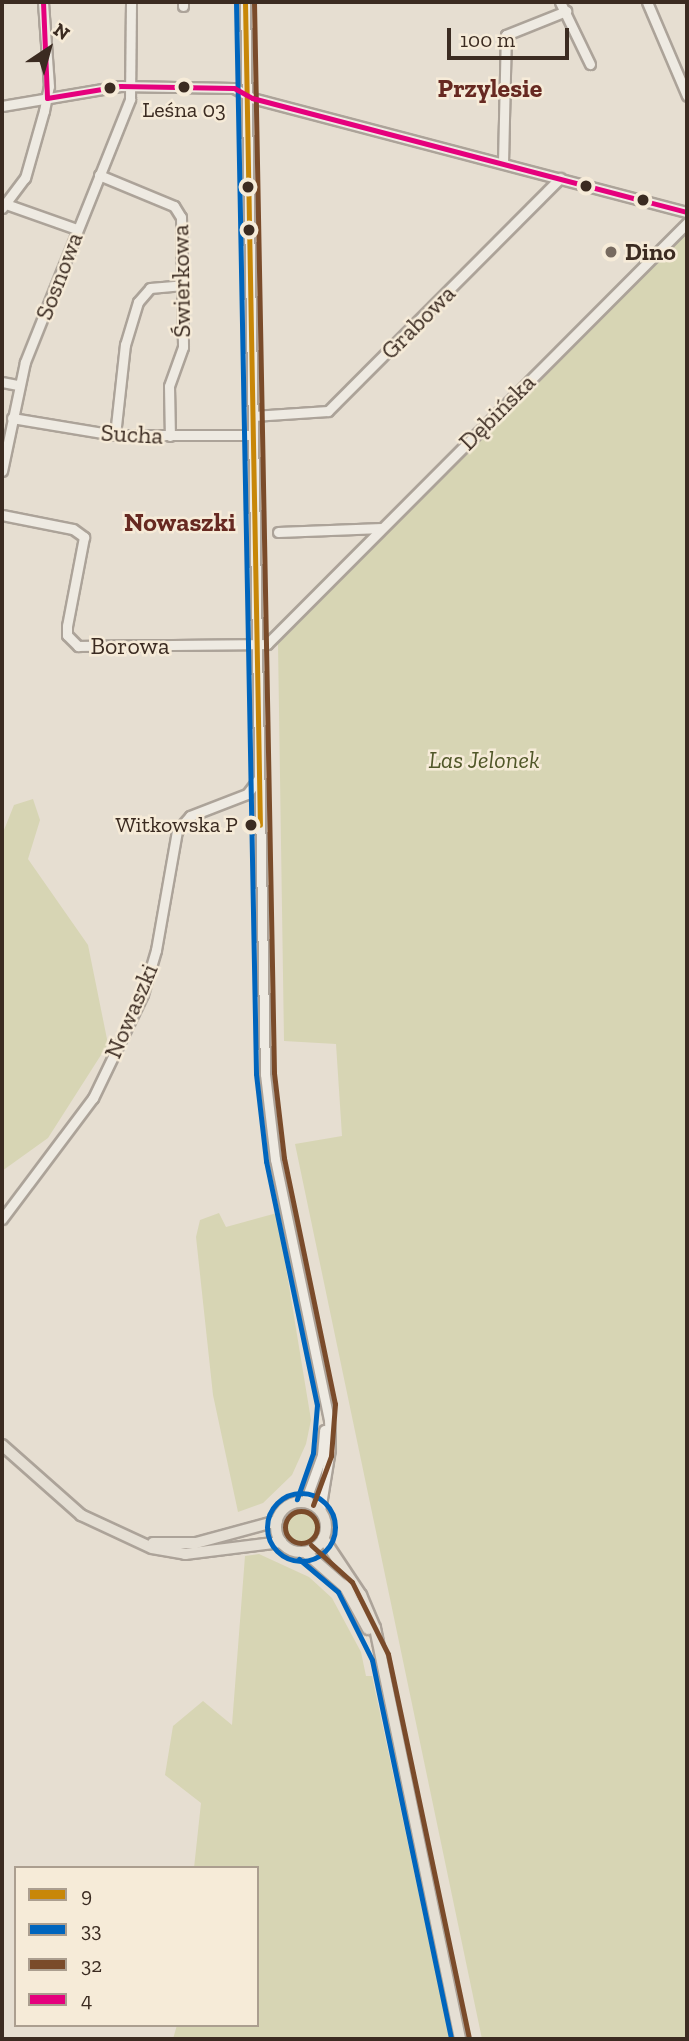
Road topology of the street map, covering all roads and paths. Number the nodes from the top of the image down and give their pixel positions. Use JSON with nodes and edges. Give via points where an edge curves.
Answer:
{"nodes":[{"id":1,"x":43,"y":2,"type":"edge"},
{"id":2,"x":131,"y":2,"type":"edge"},
{"id":3,"x":245,"y":2,"type":"edge"},
{"id":4,"x":560,"y":2,"type":"edge"},
{"id":5,"x":647,"y":2,"type":"edge"},
{"id":6,"x":566,"y":11,"type":"junction"},
{"id":7,"x":590,"y":64,"type":"dead end"},
{"id":8,"x":133,"y":86,"type":"junction"},
{"id":9,"x":246,"y":94,"type":"junction"},
{"id":10,"x":687,"y":95,"type":"edge"},
{"id":11,"x":47,"y":97,"type":"junction"},
{"id":12,"x":2,"y":106,"type":"edge"},
{"id":13,"x":503,"y":163,"type":"junction"},
{"id":14,"x":99,"y":175,"type":"junction"},
{"id":15,"x":560,"y":178,"type":"junction"},
{"id":16,"x":3,"y":205,"type":"edge"},
{"id":17,"x":687,"y":212,"type":"edge"},
{"id":18,"x":687,"y":223,"type":"edge"},
{"id":19,"x":77,"y":229,"type":"junction"},
{"id":20,"x":183,"y":285,"type":"junction"},
{"id":21,"x":2,"y":382,"type":"edge"},
{"id":22,"x":18,"y":385,"type":"junction"},
{"id":23,"x":253,"y":416,"type":"junction"},
{"id":24,"x":12,"y":418,"type":"junction"},
{"id":25,"x":114,"y":435,"type":"junction"},
{"id":26,"x":254,"y":435,"type":"junction"},
{"id":27,"x":170,"y":436,"type":"junction"},
{"id":28,"x":2,"y":471,"type":"edge"},
{"id":29,"x":2,"y":515,"type":"edge"},
{"id":30,"x":382,"y":528,"type":"junction"},
{"id":31,"x":278,"y":532,"type":"dead end"},
{"id":32,"x":257,"y":645,"type":"junction"},
{"id":33,"x":259,"y":778,"type":"junction"},
{"id":34,"x":2,"y":1219,"type":"edge"},
{"id":35,"x":326,"y":1404,"type":"junction"},
{"id":36,"x":2,"y":1445,"type":"edge"},
{"id":37,"x":305,"y":1502,"type":"junction"},
{"id":38,"x":320,"y":1511,"type":"junction"},
{"id":39,"x":277,"y":1521,"type":"junction"},
{"id":40,"x":323,"y":1538,"type":"junction"},
{"id":41,"x":140,"y":1542,"type":"junction"},
{"id":42,"x":281,"y":1542,"type":"junction"},
{"id":43,"x":305,"y":1552,"type":"junction"},
{"id":44,"x":380,"y":1657,"type":"junction"},
{"id":45,"x":460,"y":2039,"type":"edge"}],
"edges":[{"from":1,"to":11,"type":"street"},
{"from":2,"to":8,"type":"street"},
{"from":3,"to":9,"type":"street"},
{"from":4,"to":6,"type":"street"},
{"from":5,"to":10,"type":"street"},
{"from":6,"to":7,"type":"street"},
{"from":6,"to":13,"type":"street","via":[[509,31],[504,38]]},
{"from":8,"to":9,"type":"street","via":[[234,88]]},
{"from":8,"to":11,"type":"street"},
{"from":8,"to":14,"type":"street","name":"Sosnowa"},
{"from":9,"to":13,"type":"street"},
{"from":9,"to":23,"type":"street"},
{"from":11,"to":12,"type":"street"},
{"from":11,"to":16,"type":"street","via":[[33,158],[15,195]]},
{"from":13,"to":15,"type":"street"},
{"from":14,"to":19,"type":"street","name":"Sosnowa"},
{"from":14,"to":20,"type":"street","name":"Świerkowa","via":[[178,210]]},
{"from":15,"to":17,"type":"street"},
{"from":15,"to":23,"type":"street","name":"Grabowa","via":[[328,411]]},
{"from":16,"to":19,"type":"street"},
{"from":18,"to":30,"type":"street","name":"Dębińska"},
{"from":19,"to":22,"type":"street","name":"Sosnowa"},
{"from":20,"to":25,"type":"street","via":[[149,288],[138,302],[125,345]]},
{"from":20,"to":27,"type":"street","name":"Świerkowa","via":[[183,347],[169,386]]},
{"from":21,"to":22,"type":"street"},
{"from":22,"to":24,"type":"street","name":"Sosnowa"},
{"from":23,"to":26,"type":"street"},
{"from":24,"to":25,"type":"street","name":"Sucha"},
{"from":24,"to":28,"type":"street","name":"Sosnowa"},
{"from":25,"to":27,"type":"street","name":"Sucha"},
{"from":26,"to":27,"type":"street","name":"Sucha"},
{"from":26,"to":32,"type":"street"},
{"from":29,"to":32,"type":"street","name":"Borowa","via":[[74,529],[84,537],[67,626],[67,635],[78,646]]},
{"from":30,"to":31,"type":"street"},
{"from":30,"to":32,"type":"street","name":"Dębińska","via":[[272,640]]},
{"from":32,"to":33,"type":"street"},
{"from":33,"to":34,"type":"street","name":"Nowaszki","via":[[247,794],[190,816],[177,831],[160,931],[143,994],[93,1098]]},
{"from":33,"to":35,"type":"street","via":[[268,1116]]},
{"from":35,"to":37,"type":"street","via":[[322,1455]]},
{"from":35,"to":38,"type":"street","via":[[330,1449]]},
{"from":36,"to":41,"type":"main road","via":[[80,1515]]},
{"from":37,"to":38,"type":"main road"},
{"from":37,"to":39,"type":"main road","via":[[285,1507]]},
{"from":38,"to":40,"type":"main road","via":[[326,1524]]},
{"from":39,"to":41,"type":"main road","via":[[196,1543]]},
{"from":39,"to":42,"type":"main road"},
{"from":40,"to":43,"type":"main road"},
{"from":40,"to":44,"type":"main road","via":[[369,1611]]},
{"from":41,"to":42,"type":"main road","via":[[185,1554]]},
{"from":42,"to":43,"type":"main road","via":[[291,1550]]},
{"from":43,"to":44,"type":"main road","via":[[349,1593]]},
{"from":44,"to":45,"type":"main road"}]}
